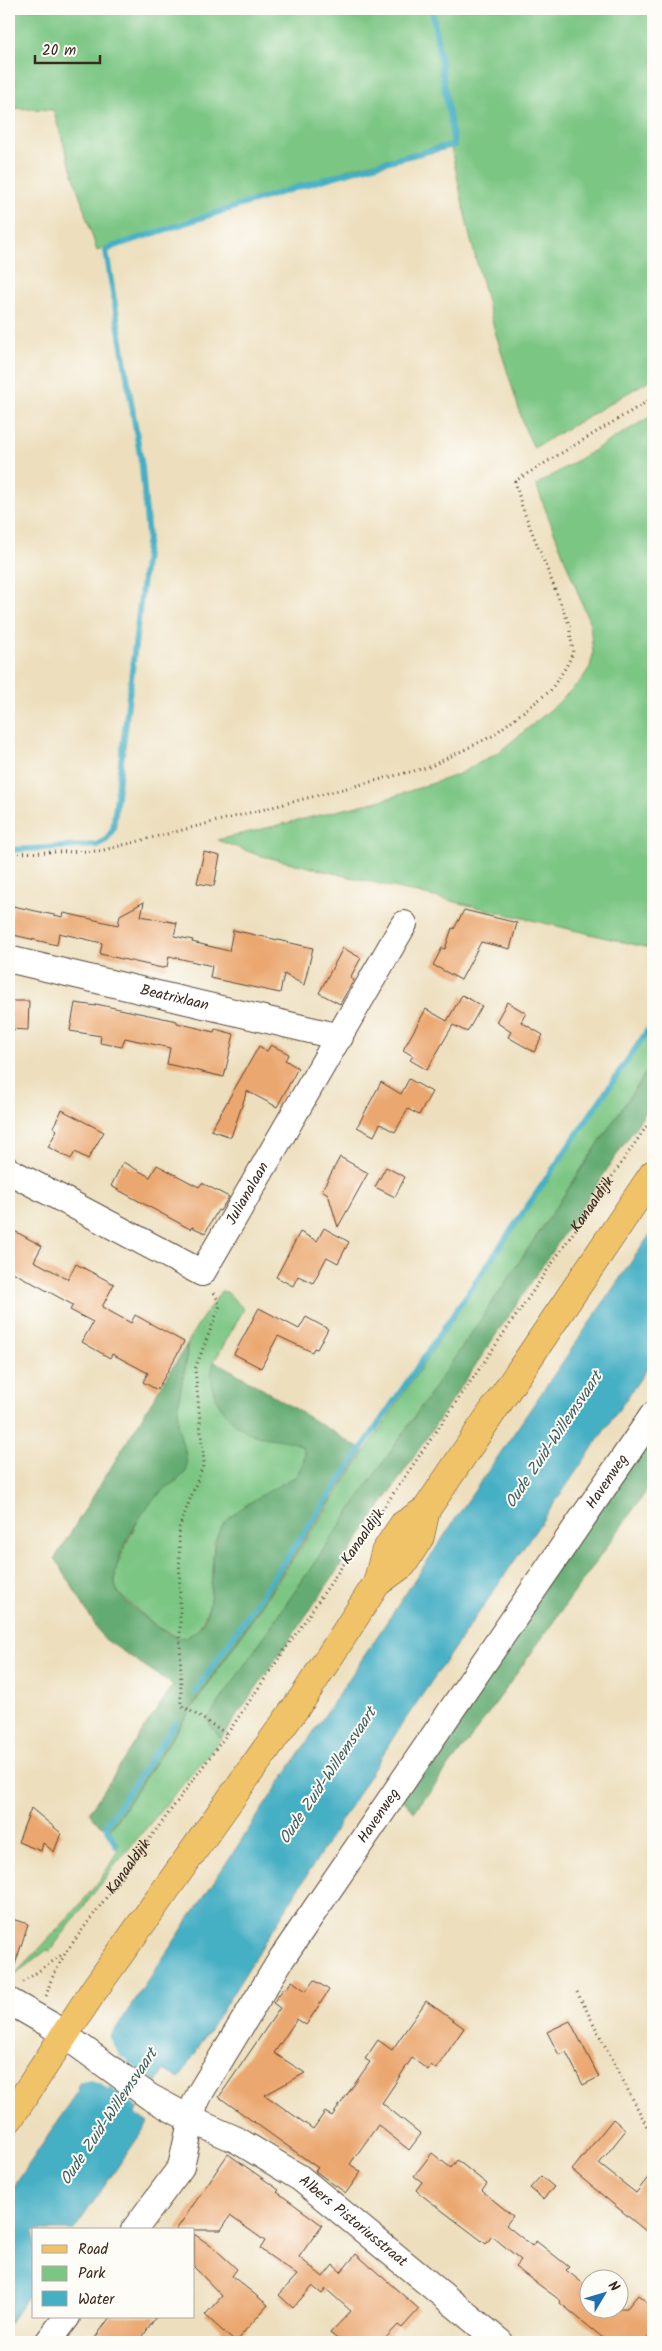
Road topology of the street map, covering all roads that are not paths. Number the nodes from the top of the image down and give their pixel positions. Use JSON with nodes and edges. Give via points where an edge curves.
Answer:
{"nodes":[{"id":1,"x":404,"y":924,"type":"dead end"},
{"id":2,"x":9,"y":961,"type":"edge"},
{"id":3,"x":340,"y":1037,"type":"junction"},
{"id":4,"x":9,"y":1171,"type":"edge"},
{"id":5,"x":653,"y":1174,"type":"edge"},
{"id":6,"x":653,"y":1415,"type":"edge"},
{"id":7,"x":12,"y":1994,"type":"edge"},
{"id":8,"x":64,"y":2035,"type":"junction"},
{"id":9,"x":9,"y":2119,"type":"edge"},
{"id":10,"x":192,"y":2120,"type":"junction"},
{"id":11,"x":135,"y":2228,"type":"edge"},
{"id":12,"x":66,"y":2318,"type":"edge"},
{"id":13,"x":48,"y":2342,"type":"edge"},
{"id":14,"x":500,"y":2342,"type":"edge"}],
"edges":[{"from":1,"to":3,"type":"street","name":"Julianalaan"},
{"from":2,"to":3,"type":"street","name":"Beatrixlaan"},
{"from":3,"to":4,"type":"street","name":"Julianalaan","via":[[202,1273]]},
{"from":5,"to":8,"type":"main road","via":[[426,1510],[420,1537],[403,1564],[377,1583],[304,1696]]},
{"from":6,"to":10,"type":"street","name":"Havenweg","via":[[282,1958],[200,2093]]},
{"from":7,"to":8,"type":"street","name":"Albers Pistoriusstraat"},
{"from":8,"to":9,"type":"main road"},
{"from":8,"to":10,"type":"street","name":"Albers Pistoriusstraat","via":[[150,2097]]},
{"from":10,"to":11,"type":"street","name":"Havenweg","via":[[181,2167]]},
{"from":10,"to":14,"type":"street","name":"Albers Pistoriusstraat","via":[[237,2140],[300,2178]]},
{"from":12,"to":13,"type":"street"}]}
